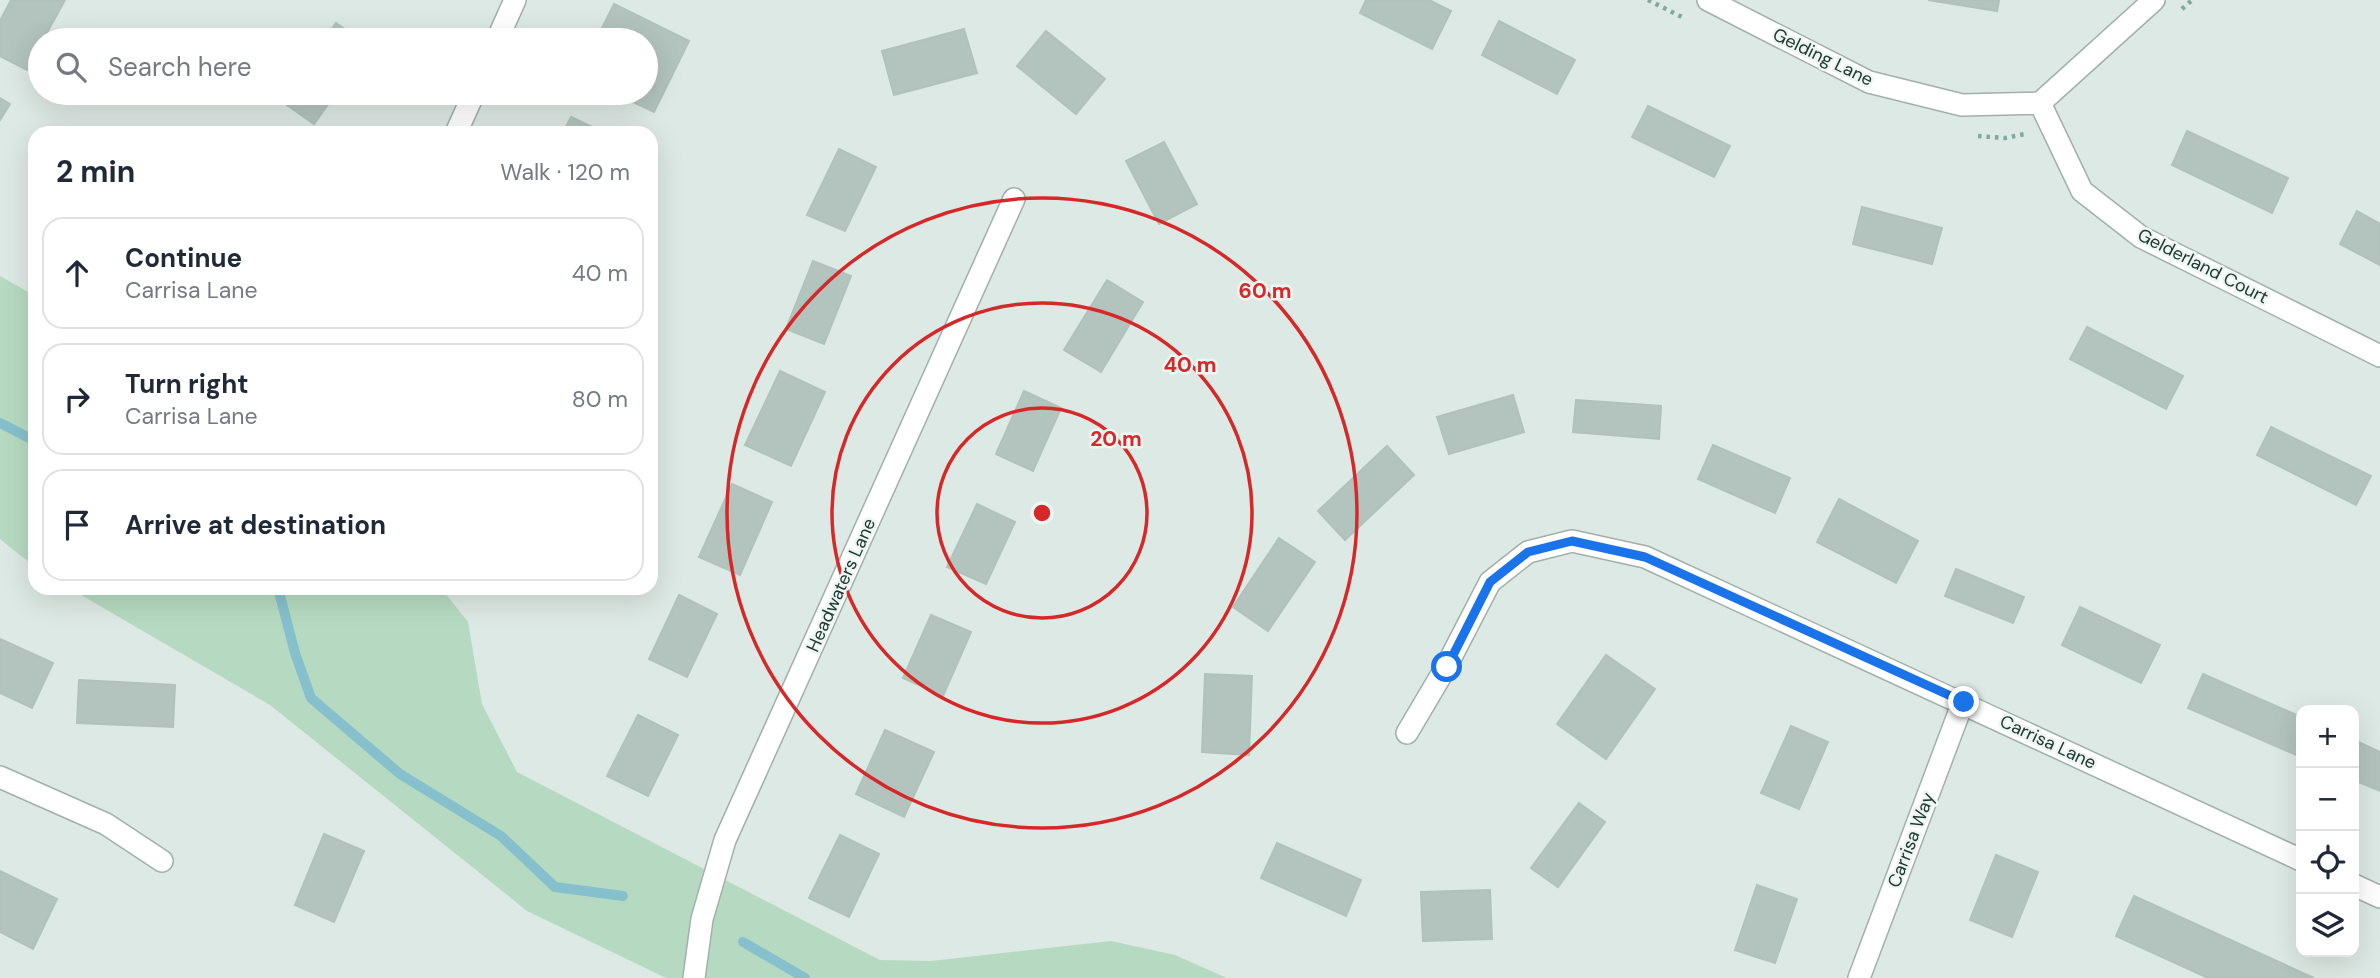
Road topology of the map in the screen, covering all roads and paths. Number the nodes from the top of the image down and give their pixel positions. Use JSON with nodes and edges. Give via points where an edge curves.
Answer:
{"nodes":[{"id":1,"x":515,"y":0,"type":"edge"},
{"id":2,"x":1708,"y":0,"type":"edge"},
{"id":3,"x":2154,"y":0,"type":"edge"},
{"id":4,"x":502,"y":28,"type":"edge"},
{"id":5,"x":2040,"y":103,"type":"junction"},
{"id":6,"x":469,"y":105,"type":"edge"},
{"id":7,"x":459,"y":126,"type":"edge"},
{"id":8,"x":1014,"y":199,"type":"dead end"},
{"id":9,"x":2380,"y":356,"type":"edge"},
{"id":10,"x":1964,"y":702,"type":"junction"},
{"id":11,"x":1407,"y":733,"type":"dead end"},
{"id":12,"x":0,"y":778,"type":"edge"},
{"id":13,"x":2296,"y":858,"type":"edge"},
{"id":14,"x":162,"y":861,"type":"dead end"},
{"id":15,"x":2359,"y":887,"type":"edge"},
{"id":16,"x":2380,"y":897,"type":"edge"},
{"id":17,"x":694,"y":978,"type":"edge"},
{"id":18,"x":1859,"y":978,"type":"edge"}],
"edges":[{"from":1,"to":4,"type":"street"},
{"from":2,"to":5,"type":"street","name":"Gelding Lane","via":[[1869,82],[1962,105]]},
{"from":3,"to":5,"type":"street"},
{"from":5,"to":9,"type":"street","name":"Gelderland Court","via":[[2082,191],[2141,237]]},
{"from":6,"to":7,"type":"street"},
{"from":8,"to":17,"type":"street","name":"Headwaters Lane","via":[[725,840],[702,919]]},
{"from":10,"to":11,"type":"street","name":"Carrisa Lane","via":[[1645,557],[1572,541],[1528,552],[1490,582]]},
{"from":10,"to":13,"type":"street","name":"Carrisa Lane"},
{"from":10,"to":18,"type":"street","name":"Carrisa Way"},
{"from":12,"to":14,"type":"street","via":[[106,824]]},
{"from":15,"to":16,"type":"street"}]}
